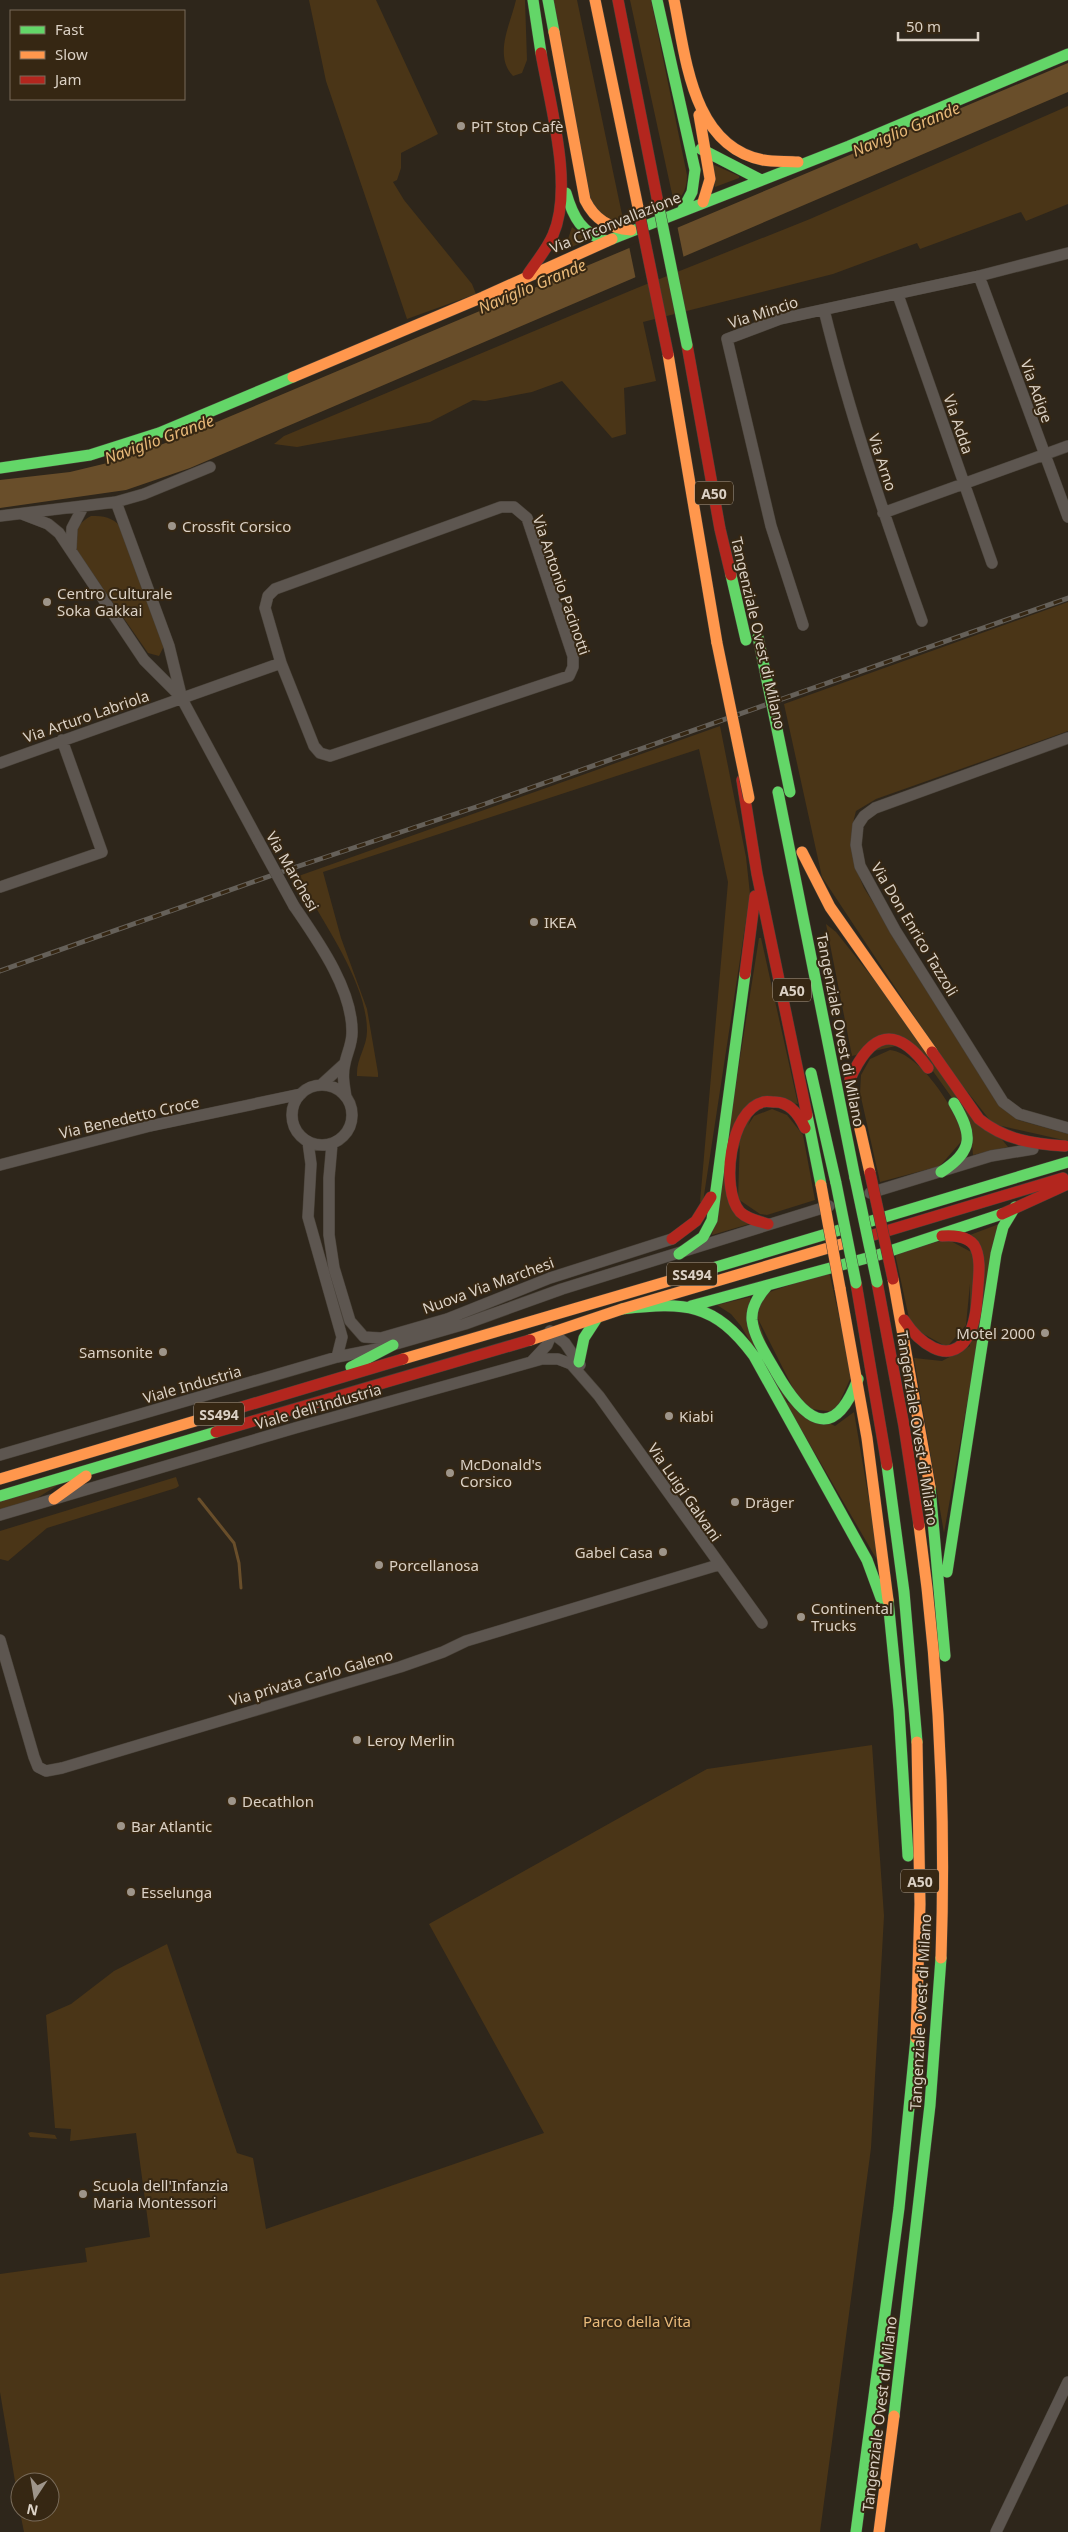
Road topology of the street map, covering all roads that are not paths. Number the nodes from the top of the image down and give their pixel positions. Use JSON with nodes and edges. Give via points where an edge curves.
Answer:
{"nodes":[{"id":1,"x":533,"y":0,"type":"edge"},
{"id":2,"x":548,"y":0,"type":"edge"},
{"id":3,"x":595,"y":0,"type":"edge"},
{"id":4,"x":618,"y":0,"type":"edge"},
{"id":5,"x":657,"y":0,"type":"edge"},
{"id":6,"x":674,"y":0,"type":"edge"},
{"id":7,"x":1063,"y":56,"type":"edge"},
{"id":8,"x":696,"y":102,"type":"junction"},
{"id":9,"x":689,"y":140,"type":"junction"},
{"id":10,"x":706,"y":153,"type":"junction"},
{"id":11,"x":810,"y":161,"type":"junction"},
{"id":12,"x":578,"y":164,"type":"junction"},
{"id":13,"x":761,"y":180,"type":"junction"},
{"id":14,"x":563,"y":183,"type":"junction"},
{"id":15,"x":703,"y":202,"type":"junction"},
{"id":16,"x":682,"y":211,"type":"junction"},
{"id":17,"x":571,"y":212,"type":"junction"},
{"id":18,"x":635,"y":230,"type":"junction"},
{"id":19,"x":608,"y":241,"type":"junction"},
{"id":20,"x":559,"y":253,"type":"junction"},
{"id":21,"x":1067,"y":257,"type":"edge"},
{"id":22,"x":527,"y":276,"type":"junction"},
{"id":23,"x":978,"y":276,"type":"junction"},
{"id":24,"x":898,"y":295,"type":"junction"},
{"id":25,"x":824,"y":310,"type":"junction"},
{"id":26,"x":1068,"y":446,"type":"edge"},
{"id":27,"x":1045,"y":454,"type":"junction"},
{"id":28,"x":210,"y":467,"type":"dead end"},
{"id":29,"x":0,"y":468,"type":"edge"},
{"id":30,"x":964,"y":483,"type":"junction"},
{"id":31,"x":116,"y":502,"type":"junction"},
{"id":32,"x":83,"y":506,"type":"junction"},
{"id":33,"x":883,"y":512,"type":"junction"},
{"id":34,"x":22,"y":514,"type":"junction"},
{"id":35,"x":0,"y":516,"type":"edge"},
{"id":36,"x":1068,"y":517,"type":"edge"},
{"id":37,"x":71,"y":548,"type":"junction"},
{"id":38,"x":992,"y":563,"type":"dead end"},
{"id":39,"x":922,"y":621,"type":"dead end"},
{"id":40,"x":803,"y":625,"type":"dead end"},
{"id":41,"x":282,"y":662,"type":"junction"},
{"id":42,"x":754,"y":678,"type":"dead end"},
{"id":43,"x":182,"y":698,"type":"junction"},
{"id":44,"x":1068,"y":738,"type":"edge"},
{"id":45,"x":62,"y":740,"type":"junction"},
{"id":46,"x":0,"y":763,"type":"edge"},
{"id":47,"x":747,"y":799,"type":"junction"},
{"id":48,"x":802,"y":852,"type":"junction"},
{"id":49,"x":757,"y":874,"type":"junction"},
{"id":50,"x":0,"y":887,"type":"edge"},
{"id":51,"x":812,"y":899,"type":"dead end"},
{"id":52,"x":846,"y":1060,"type":"dead end"},
{"id":53,"x":344,"y":1064,"type":"junction"},
{"id":54,"x":321,"y":1085,"type":"junction"},
{"id":55,"x":301,"y":1094,"type":"junction"},
{"id":56,"x":346,"y":1097,"type":"junction"},
{"id":57,"x":265,"y":1102,"type":"junction"},
{"id":58,"x":292,"y":1114,"type":"junction"},
{"id":59,"x":857,"y":1117,"type":"dead end"},
{"id":60,"x":1068,"y":1128,"type":"edge"},
{"id":61,"x":811,"y":1140,"type":"junction"},
{"id":62,"x":308,"y":1142,"type":"junction"},
{"id":63,"x":332,"y":1144,"type":"junction"},
{"id":64,"x":1067,"y":1146,"type":"edge"},
{"id":65,"x":1068,"y":1162,"type":"edge"},
{"id":66,"x":0,"y":1165,"type":"edge"},
{"id":67,"x":941,"y":1172,"type":"junction"},
{"id":68,"x":718,"y":1176,"type":"junction"},
{"id":69,"x":1068,"y":1176,"type":"edge"},
{"id":70,"x":1068,"y":1184,"type":"edge"},
{"id":71,"x":859,"y":1197,"type":"junction"},
{"id":72,"x":1015,"y":1207,"type":"junction"},
{"id":73,"x":768,"y":1224,"type":"junction"},
{"id":74,"x":940,"y":1236,"type":"junction"},
{"id":75,"x":672,"y":1239,"type":"joint"},
{"id":76,"x":679,"y":1254,"type":"junction"},
{"id":77,"x":767,"y":1286,"type":"junction"},
{"id":78,"x":896,"y":1292,"type":"junction"},
{"id":79,"x":689,"y":1307,"type":"junction"},
{"id":80,"x":622,"y":1309,"type":"junction"},
{"id":81,"x":597,"y":1318,"type":"junction"},
{"id":82,"x":350,"y":1321,"type":"junction"},
{"id":83,"x":526,"y":1323,"type":"junction"},
{"id":84,"x":552,"y":1333,"type":"junction"},
{"id":85,"x":393,"y":1345,"type":"junction"},
{"id":86,"x":371,"y":1351,"type":"junction"},
{"id":87,"x":337,"y":1357,"type":"junction"},
{"id":88,"x":530,"y":1362,"type":"junction"},
{"id":89,"x":578,"y":1362,"type":"junction"},
{"id":90,"x":584,"y":1377,"type":"junction"},
{"id":91,"x":858,"y":1377,"type":"junction"},
{"id":92,"x":316,"y":1386,"type":"junction"},
{"id":93,"x":0,"y":1455,"type":"edge"},
{"id":94,"x":99,"y":1467,"type":"junction"},
{"id":95,"x":0,"y":1479,"type":"edge"},
{"id":96,"x":0,"y":1496,"type":"edge"},
{"id":97,"x":54,"y":1498,"type":"junction"},
{"id":98,"x":0,"y":1515,"type":"edge"},
{"id":99,"x":718,"y":1565,"type":"junction"},
{"id":100,"x":943,"y":1614,"type":"junction"},
{"id":101,"x":762,"y":1623,"type":"dead end"},
{"id":102,"x":0,"y":1640,"type":"edge"},
{"id":103,"x":898,"y":1691,"type":"junction"},
{"id":104,"x":940,"y":1766,"type":"junction"},
{"id":105,"x":920,"y":1903,"type":"junction"},
{"id":106,"x":1068,"y":2382,"type":"edge"},
{"id":107,"x":856,"y":2532,"type":"edge"},
{"id":108,"x":879,"y":2532,"type":"edge"},
{"id":109,"x":996,"y":2532,"type":"edge"}],
"edges":[{"from":1,"to":14,"type":"main road"},
{"from":2,"to":12,"type":"main road"},
{"from":3,"to":47,"type":"main road","name":"Tangenziale Ovest di Milano","number":"A50","bridge":true,"via":[[668,354]]},
{"from":4,"to":48,"type":"main road","name":"Tangenziale Ovest di Milano","number":"A50","bridge":true,"via":[[688,345],[720,529],[741,576],[751,642]]},
{"from":5,"to":9,"type":"main road"},
{"from":6,"to":8,"type":"main road"},
{"from":7,"to":11,"type":"main road","name":"Via Circonvallazione"},
{"from":8,"to":10,"type":"main road"},
{"from":8,"to":11,"type":"main road","via":[[713,130],[735,149],[766,161]]},
{"from":9,"to":10,"type":"main road"},
{"from":9,"to":16,"type":"main road","via":[[695,179],[690,198]]},
{"from":10,"to":13,"type":"main road"},
{"from":10,"to":15,"type":"main road","via":[[710,179]]},
{"from":11,"to":13,"type":"main road","name":"Via Circonvallazione"},
{"from":12,"to":17,"type":"main road"},
{"from":12,"to":18,"type":"main road","via":[[582,192],[592,214],[610,228]]},
{"from":13,"to":15,"type":"main road","name":"Via Circonvallazione"},
{"from":14,"to":17,"type":"main road"},
{"from":14,"to":22,"type":"main road","via":[[562,206],[553,236]]},
{"from":15,"to":16,"type":"main road","name":"Via Circonvallazione"},
{"from":16,"to":18,"type":"main road","name":"Via Circonvallazione"},
{"from":17,"to":19,"type":"main road","via":[[586,232]]},
{"from":17,"to":20,"type":"main road"},
{"from":18,"to":19,"type":"main road","name":"Via Circonvallazione"},
{"from":19,"to":20,"type":"main road","name":"Via Circonvallazione"},
{"from":20,"to":22,"type":"main road","name":"Via Circonvallazione"},
{"from":21,"to":23,"type":"street","name":"Via Mincio"},
{"from":22,"to":29,"type":"main road","name":"Via Circonvallazione","via":[[144,438],[90,455]]},
{"from":23,"to":24,"type":"street","name":"Via Mincio"},
{"from":23,"to":27,"type":"street","name":"Via Adige"},
{"from":24,"to":25,"type":"street","name":"Via Mincio"},
{"from":24,"to":30,"type":"street","name":"Via Adda"},
{"from":25,"to":33,"type":"street","name":"Via Arno","via":[[844,392]]},
{"from":25,"to":40,"type":"street","name":"Via Mincio","via":[[780,319],[727,339],[771,526]]},
{"from":26,"to":27,"type":"street"},
{"from":27,"to":30,"type":"street"},
{"from":27,"to":36,"type":"street","name":"Via Adige"},
{"from":28,"to":31,"type":"street"},
{"from":30,"to":33,"type":"street"},
{"from":30,"to":38,"type":"street","name":"Via Adda"},
{"from":31,"to":32,"type":"street"},
{"from":31,"to":43,"type":"street","name":"Via Marchesi","via":[[169,646]]},
{"from":32,"to":34,"type":"street"},
{"from":32,"to":37,"type":"street","via":[[72,528]]},
{"from":33,"to":39,"type":"street","name":"Via Arno"},
{"from":34,"to":35,"type":"street"},
{"from":34,"to":37,"type":"street","name":"Via Marchesi","via":[[48,524]]},
{"from":37,"to":43,"type":"street","name":"Via Marchesi","via":[[144,660]]},
{"from":41,"to":41,"type":"street","name":"Via Antonio Pacinotti","via":[[314,746],[320,753],[330,756],[569,676],[573,668],[573,656],[526,518],[514,507],[501,507],[275,589],[268,596],[265,608]]},
{"from":41,"to":43,"type":"street"},
{"from":42,"to":71,"type":"main road","name":"Tangenziale Ovest di Milano","number":"A50","bridge":true},
{"from":43,"to":45,"type":"street","name":"Via Arturo Labriola"},
{"from":43,"to":53,"type":"street","name":"Via Marchesi","bridge":true,"via":[[294,906],[327,958],[347,1003],[352,1036]]},
{"from":44,"to":60,"type":"street","name":"Via Don Enrico Tazzoli","via":[[875,808],[861,819],[856,840],[860,866],[895,930],[1005,1104],[1019,1114]]},
{"from":45,"to":46,"type":"street","name":"Via Arturo Labriola"},
{"from":45,"to":50,"type":"street","via":[[102,852]]},
{"from":47,"to":49,"type":"main road"},
{"from":47,"to":105,"type":"main road","name":"Tangenziale Ovest di Milano","number":"A50","bridge":true,"via":[[836,1183],[887,1454],[906,1608],[916,1747]]},
{"from":48,"to":51,"type":"main road"},
{"from":48,"to":64,"type":"main road","via":[[828,904],[979,1119],[1012,1139]]},
{"from":49,"to":61,"type":"main road"},
{"from":49,"to":68,"type":"main road","via":[[753,928]]},
{"from":52,"to":67,"type":"main road","via":[[851,1084],[860,1057],[871,1045],[893,1039],[911,1047],[950,1097],[968,1129],[968,1146],[963,1156]]},
{"from":53,"to":54,"type":"street"},
{"from":53,"to":56,"type":"street"},
{"from":54,"to":55,"type":"street"},
{"from":54,"to":56,"type":"street","via":[[330,1086]]},
{"from":55,"to":57,"type":"street","name":"Via Benedetto Croce"},
{"from":55,"to":58,"type":"street"},
{"from":56,"to":63,"type":"street","via":[[351,1123],[344,1136]]},
{"from":57,"to":58,"type":"street","via":[[278,1104]]},
{"from":57,"to":66,"type":"street","name":"Via Benedetto Croce","via":[[150,1126]]},
{"from":58,"to":62,"type":"street","via":[[296,1131]]},
{"from":59,"to":78,"type":"main road","bridge":true},
{"from":61,"to":73,"type":"main road","via":[[799,1116],[785,1104],[766,1100],[754,1105],[743,1116],[734,1140],[730,1195],[742,1214]]},
{"from":61,"to":91,"type":"main road","bridge":true},
{"from":62,"to":63,"type":"street"},
{"from":62,"to":87,"type":"street","via":[[311,1164],[308,1216],[342,1337]]},
{"from":63,"to":82,"type":"street","name":"Nuova Via Marchesi","via":[[330,1235],[334,1268]]},
{"from":64,"to":67,"type":"street","name":"Viale Industria","via":[[1007,1153]]},
{"from":65,"to":83,"type":"main road","number":"SS494"},
{"from":67,"to":71,"type":"street","name":"Viale Industria"},
{"from":68,"to":75,"type":"main road","via":[[698,1219]]},
{"from":68,"to":76,"type":"main road","via":[[709,1227],[703,1236]]},
{"from":69,"to":80,"type":"main road","number":"SS494"},
{"from":70,"to":72,"type":"main road"},
{"from":71,"to":73,"type":"street","name":"Viale Industria"},
{"from":71,"to":104,"type":"main road","name":"Tangenziale Ovest di Milano","number":"A50","bridge":true,"via":[[901,1406],[919,1528]]},
{"from":72,"to":74,"type":"main road"},
{"from":72,"to":100,"type":"main road","via":[[1003,1227],[996,1254],[957,1501]]},
{"from":73,"to":76,"type":"street","name":"Viale Industria"},
{"from":74,"to":77,"type":"main road"},
{"from":74,"to":78,"type":"main road","via":[[965,1238],[974,1245],[980,1257],[980,1278],[966,1340],[952,1349],[926,1346],[907,1326]]},
{"from":75,"to":82,"type":"street","name":"Nuova Via Marchesi","via":[[550,1278],[461,1314],[381,1338],[364,1338]]},
{"from":76,"to":85,"type":"street","name":"Viale Industria"},
{"from":77,"to":79,"type":"main road"},
{"from":77,"to":91,"type":"main road","via":[[760,1293],[752,1322],[770,1360],[800,1408],[816,1417],[833,1416],[848,1402]]},
{"from":78,"to":100,"type":"main road","via":[[933,1505]]},
{"from":79,"to":80,"type":"main road"},
{"from":79,"to":103,"type":"main road","via":[[723,1319],[749,1348],[862,1552],[881,1599]]},
{"from":80,"to":81,"type":"main road","number":"SS494"},
{"from":81,"to":84,"type":"main road","number":"SS494"},
{"from":81,"to":89,"type":"main road","via":[[584,1338]]},
{"from":82,"to":86,"type":"street","via":[[350,1332],[355,1341]]},
{"from":83,"to":84,"type":"street"},
{"from":83,"to":92,"type":"main road","number":"SS494"},
{"from":84,"to":88,"type":"street","via":[[544,1349]]},
{"from":84,"to":89,"type":"street","name":"Via Luigi Galvani","via":[[565,1343]]},
{"from":84,"to":94,"type":"main road","number":"SS494"},
{"from":85,"to":86,"type":"street","name":"Viale Industria"},
{"from":85,"to":92,"type":"main road"},
{"from":86,"to":87,"type":"street","name":"Viale Industria"},
{"from":87,"to":93,"type":"street","name":"Viale Industria"},
{"from":88,"to":90,"type":"street","name":"Via Luigi Galvani","via":[[564,1361]]},
{"from":88,"to":97,"type":"street","name":"Viale dell'Industria"},
{"from":89,"to":90,"type":"street","name":"Via Luigi Galvani"},
{"from":90,"to":99,"type":"street","name":"Via Luigi Galvani"},
{"from":91,"to":103,"type":"main road","via":[[887,1579]]},
{"from":92,"to":95,"type":"main road","number":"SS494"},
{"from":94,"to":96,"type":"main road","number":"SS494"},
{"from":94,"to":97,"type":"main road"},
{"from":97,"to":98,"type":"street","name":"Viale dell'Industria"},
{"from":99,"to":101,"type":"street","name":"Via Luigi Galvani"},
{"from":99,"to":102,"type":"street","name":"Via privata Carlo Galeno","via":[[466,1641],[423,1660],[46,1771],[38,1767],[34,1757]]},
{"from":100,"to":104,"type":"main road","via":[[947,1697]]},
{"from":103,"to":105,"type":"main road","via":[[904,1823],[909,1864]]},
{"from":104,"to":108,"type":"main road","name":"Tangenziale Ovest di Milano","number":"A50","via":[[940,1951],[936,2031],[913,2256]]},
{"from":105,"to":107,"type":"main road","name":"Tangenziale Ovest di Milano","number":"A50","via":[[911,2100]]},
{"from":106,"to":109,"type":"street"}]}
